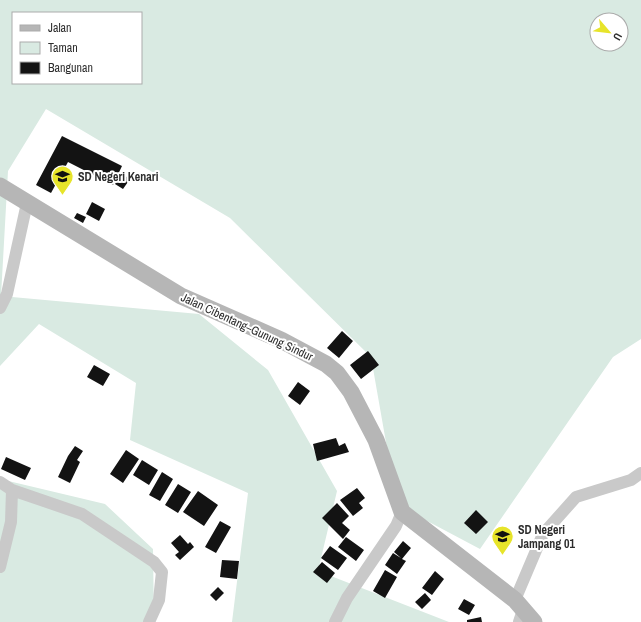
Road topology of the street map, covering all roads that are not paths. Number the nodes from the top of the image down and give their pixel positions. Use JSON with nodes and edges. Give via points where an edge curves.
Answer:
{"nodes":[{"id":1,"x":0,"y":186,"type":"edge"},
{"id":2,"x":27,"y":203,"type":"junction"},
{"id":3,"x":0,"y":308,"type":"edge"},
{"id":4,"x":638,"y":479,"type":"edge"},
{"id":5,"x":0,"y":482,"type":"edge"},
{"id":6,"x":12,"y":490,"type":"junction"},
{"id":7,"x":402,"y":512,"type":"junction"},
{"id":8,"x":0,"y":567,"type":"edge"},
{"id":9,"x":523,"y":613,"type":"edge"},
{"id":10,"x":149,"y":622,"type":"edge"},
{"id":11,"x":335,"y":622,"type":"edge"}],
"edges":[{"from":1,"to":2,"type":"street","name":"Jalan Cibentang–Gunung Sindur"},
{"from":2,"to":3,"type":"street","via":[[7,294]]},
{"from":2,"to":7,"type":"street","name":"Jalan Cibentang–Gunung Sindur","via":[[181,296],[280,340],[326,364],[337,373],[351,392],[376,440]]},
{"from":4,"to":9,"type":"street","via":[[576,497],[543,534]]},
{"from":5,"to":6,"type":"street"},
{"from":6,"to":8,"type":"street","via":[[11,522]]},
{"from":6,"to":10,"type":"street","via":[[82,514],[154,562],[162,572],[159,600]]},
{"from":7,"to":9,"type":"street"},
{"from":7,"to":11,"type":"street","via":[[396,526],[347,598]]}]}
